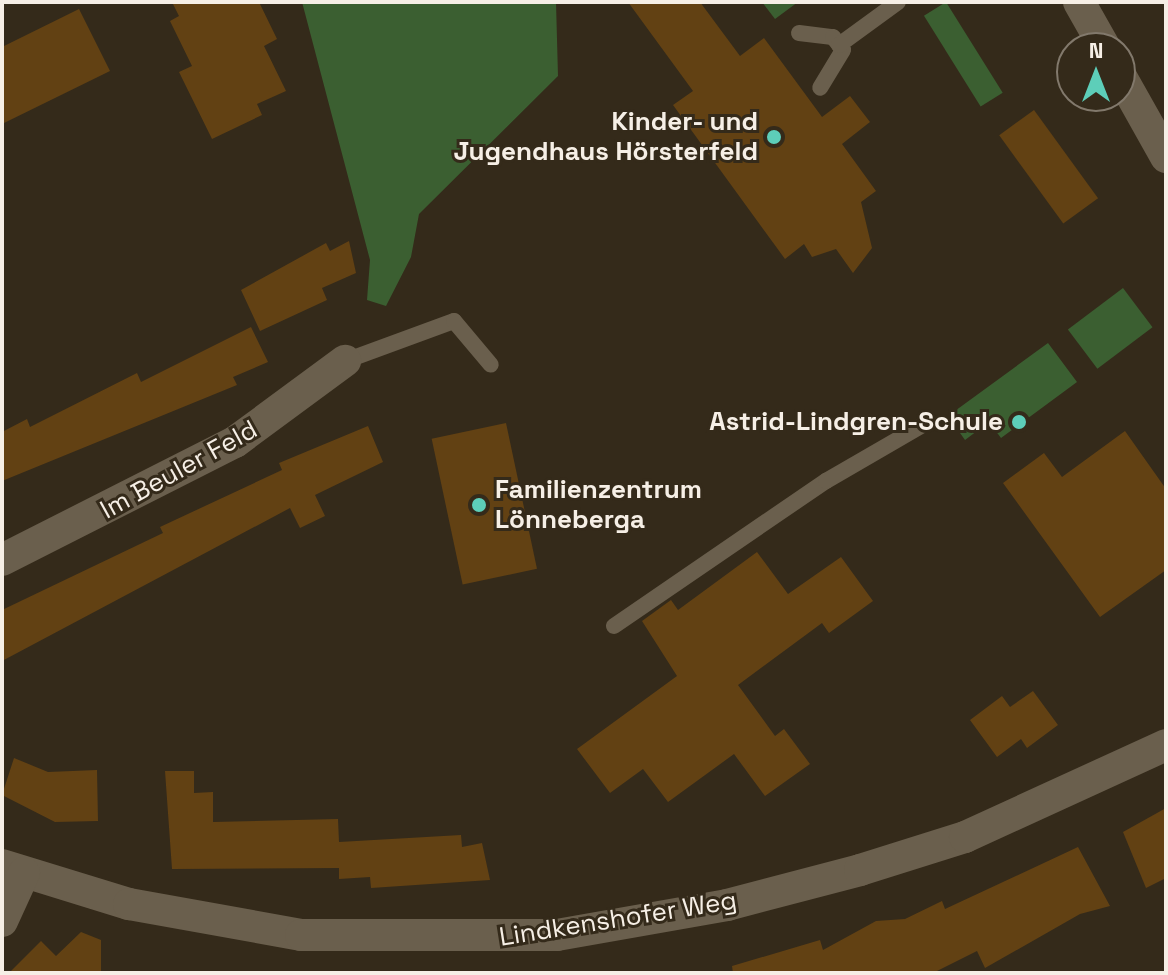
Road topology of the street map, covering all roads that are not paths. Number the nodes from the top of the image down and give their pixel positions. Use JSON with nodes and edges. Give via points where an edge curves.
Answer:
{"nodes":[{"id":1,"x":898,"y":2,"type":"edge"},
{"id":2,"x":1079,"y":2,"type":"edge"},
{"id":3,"x":1096,"y":32,"type":"edge"},
{"id":4,"x":799,"y":33,"type":"dead end"},
{"id":5,"x":839,"y":45,"type":"junction"},
{"id":6,"x":820,"y":88,"type":"dead end"},
{"id":7,"x":1136,"y":104,"type":"edge"},
{"id":8,"x":1166,"y":157,"type":"edge"},
{"id":9,"x":345,"y":361,"type":"joint"},
{"id":10,"x":491,"y":365,"type":"dead end"},
{"id":11,"x":921,"y":426,"type":"dead end"},
{"id":12,"x":2,"y":560,"type":"edge"},
{"id":13,"x":614,"y":626,"type":"dead end"},
{"id":14,"x":1166,"y":745,"type":"edge"},
{"id":15,"x":13,"y":869,"type":"edge"},
{"id":16,"x":2,"y":921,"type":"edge"}],
"edges":[{"from":1,"to":5,"type":"lane"},
{"from":2,"to":3,"type":"street"},
{"from":4,"to":5,"type":"lane","via":[[833,37]]},
{"from":5,"to":6,"type":"lane","via":[[834,74]]},
{"from":7,"to":8,"type":"street"},
{"from":9,"to":10,"type":"lane","via":[[454,321]]},
{"from":9,"to":12,"type":"street","name":"Im Beuler Feld","via":[[235,442]]},
{"from":11,"to":13,"type":"lane","via":[[826,481]]},
{"from":14,"to":15,"type":"street","name":"Lindkenshofer Weg","via":[[1043,805],[875,865],[727,905],[557,935],[301,935],[129,904]]},
{"from":15,"to":16,"type":"street"}]}
